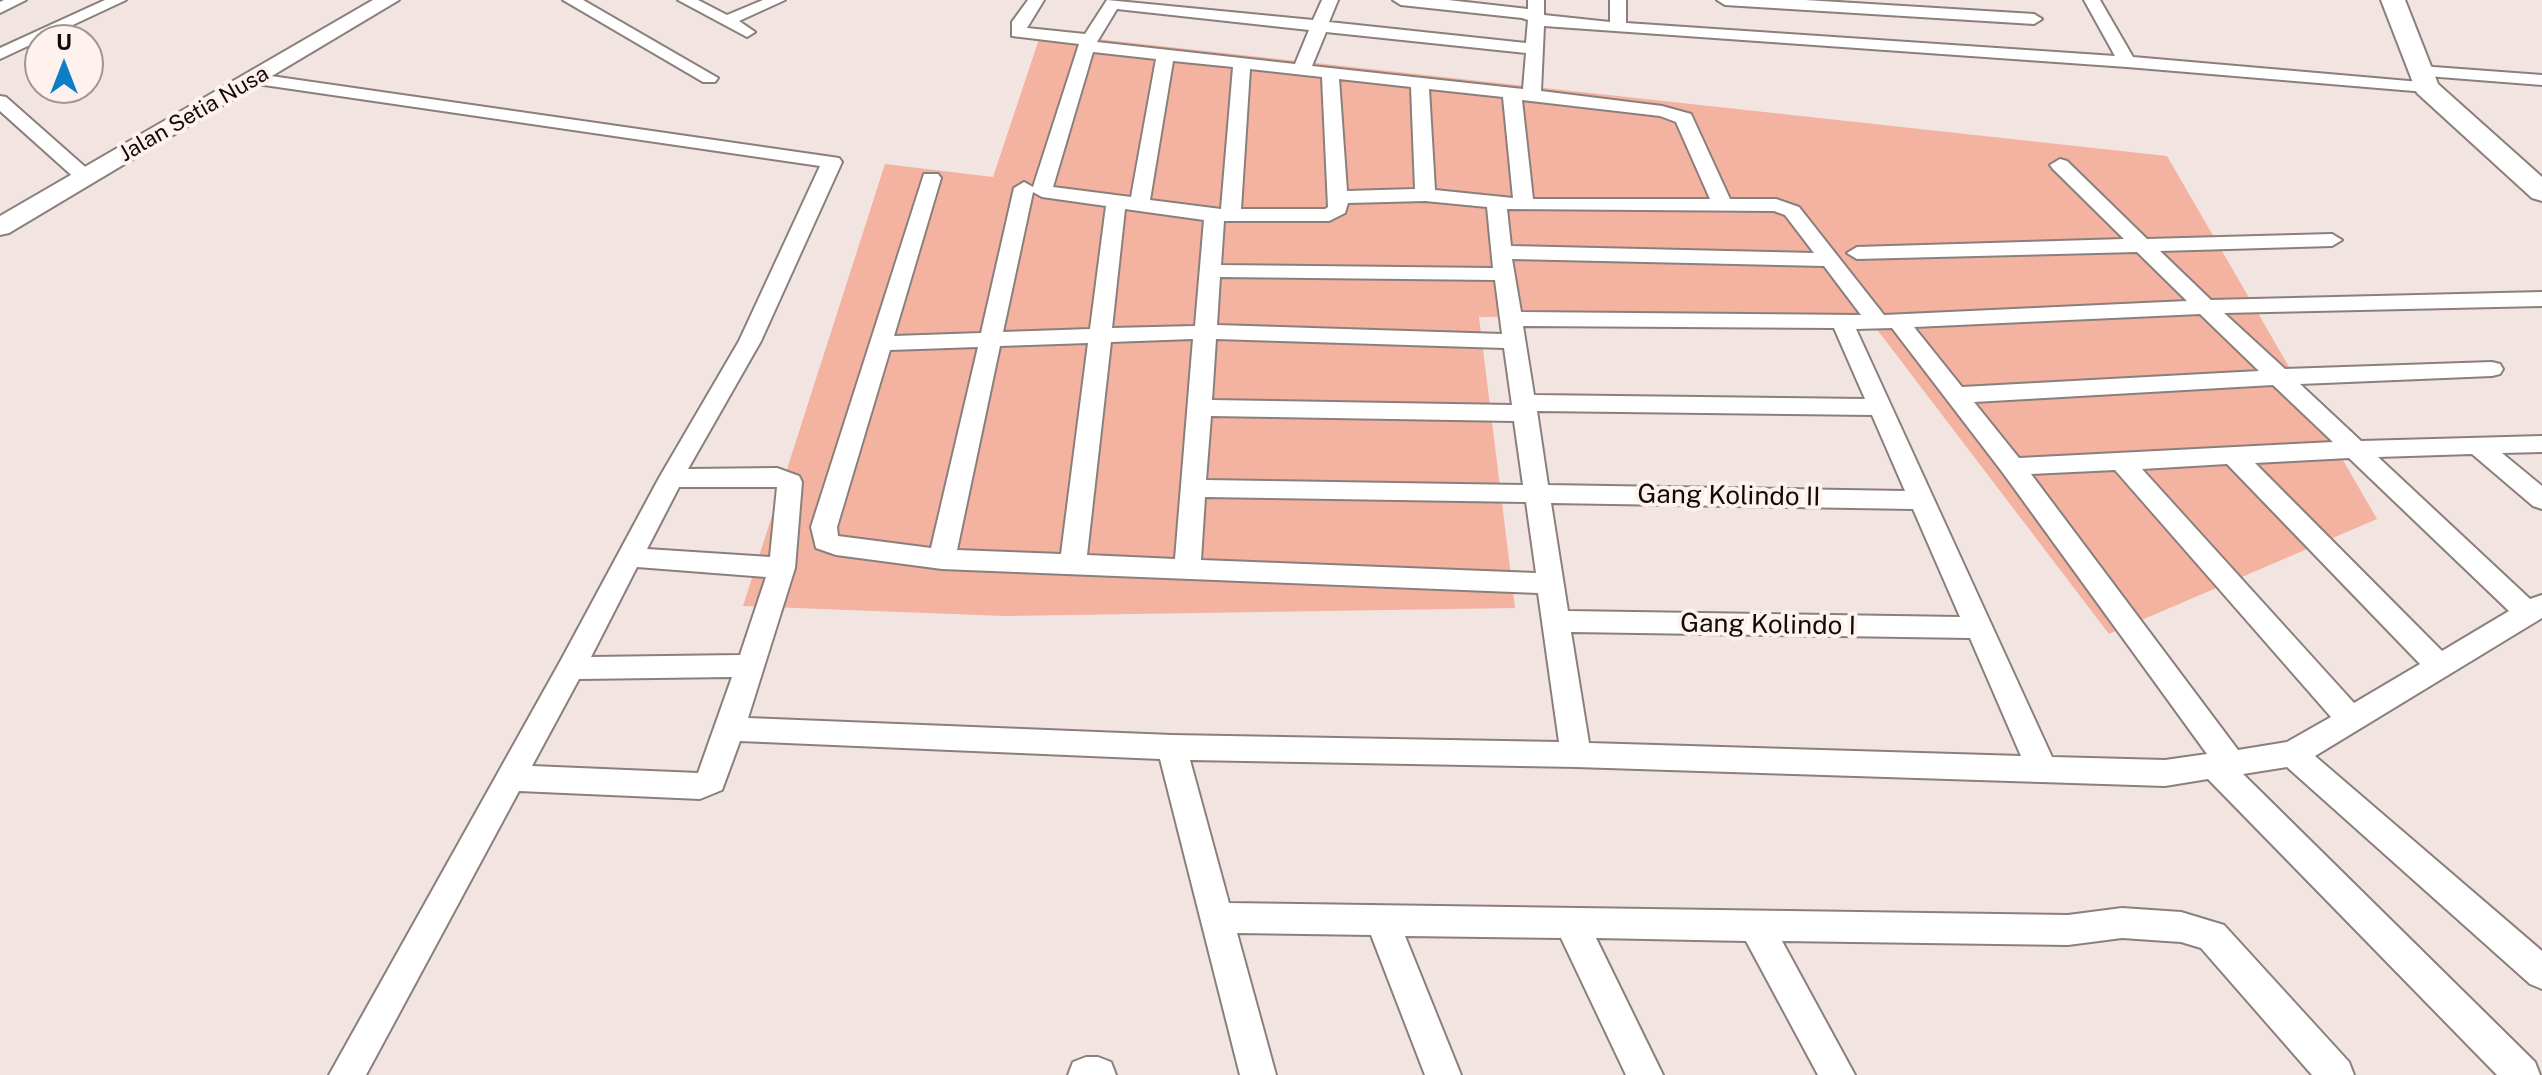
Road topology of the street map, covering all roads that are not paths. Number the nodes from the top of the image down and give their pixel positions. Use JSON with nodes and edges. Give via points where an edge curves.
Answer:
{"nodes":[{"id":1,"x":18,"y":0,"type":"edge"},
{"id":2,"x":118,"y":0,"type":"edge"},
{"id":3,"x":388,"y":0,"type":"edge"},
{"id":4,"x":571,"y":0,"type":"edge"},
{"id":5,"x":686,"y":0,"type":"edge"},
{"id":6,"x":777,"y":0,"type":"edge"},
{"id":7,"x":1036,"y":0,"type":"edge"},
{"id":8,"x":1330,"y":0,"type":"edge"},
{"id":9,"x":1401,"y":0,"type":"edge"},
{"id":10,"x":1618,"y":0,"type":"edge"},
{"id":11,"x":1725,"y":0,"type":"edge"},
{"id":12,"x":2025,"y":0,"type":"edge"},
{"id":13,"x":2092,"y":0,"type":"edge"},
{"id":14,"x":2393,"y":0,"type":"edge"},
{"id":15,"x":1113,"y":2,"type":"edge"},
{"id":16,"x":1787,"y":2,"type":"edge"},
{"id":17,"x":1868,"y":5,"type":"edge"},
{"id":18,"x":1946,"y":7,"type":"edge"},
{"id":19,"x":0,"y":8,"type":"edge"},
{"id":20,"x":1536,"y":9,"type":"edge"},
{"id":21,"x":726,"y":21,"type":"junction"},
{"id":22,"x":1618,"y":27,"type":"junction"},
{"id":23,"x":1318,"y":28,"type":"junction"},
{"id":24,"x":747,"y":32,"type":"dead end"},
{"id":25,"x":2044,"y":38,"type":"junction"},
{"id":26,"x":1088,"y":43,"type":"junction"},
{"id":27,"x":1536,"y":49,"type":"junction"},
{"id":28,"x":0,"y":54,"type":"edge"},
{"id":29,"x":1166,"y":54,"type":"junction"},
{"id":30,"x":1242,"y":62,"type":"junction"},
{"id":31,"x":2127,"y":62,"type":"junction"},
{"id":32,"x":1302,"y":69,"type":"junction"},
{"id":33,"x":1330,"y":71,"type":"junction"},
{"id":34,"x":709,"y":78,"type":"dead end"},
{"id":35,"x":257,"y":79,"type":"junction"},
{"id":36,"x":2423,"y":79,"type":"junction"},
{"id":37,"x":2542,"y":80,"type":"edge"},
{"id":38,"x":1420,"y":82,"type":"junction"},
{"id":39,"x":1512,"y":93,"type":"junction"},
{"id":40,"x":1532,"y":95,"type":"junction"},
{"id":41,"x":0,"y":101,"type":"edge"},
{"id":42,"x":2060,"y":165,"type":"dead end"},
{"id":43,"x":85,"y":177,"type":"junction"},
{"id":44,"x":931,"y":178,"type":"dead end"},
{"id":45,"x":1024,"y":188,"type":"dead end"},
{"id":46,"x":2542,"y":192,"type":"edge"},
{"id":47,"x":1425,"y":195,"type":"junction"},
{"id":48,"x":1337,"y":197,"type":"junction"},
{"id":49,"x":1496,"y":202,"type":"junction"},
{"id":50,"x":1127,"y":205,"type":"junction"},
{"id":51,"x":1524,"y":205,"type":"junction"},
{"id":52,"x":1723,"y":205,"type":"junction"},
{"id":53,"x":1222,"y":215,"type":"junction"},
{"id":54,"x":0,"y":227,"type":"edge"},
{"id":55,"x":2332,"y":240,"type":"dead end"},
{"id":56,"x":2141,"y":244,"type":"junction"},
{"id":57,"x":1857,"y":253,"type":"dead end"},
{"id":58,"x":1830,"y":260,"type":"junction"},
{"id":59,"x":1502,"y":263,"type":"junction"},
{"id":60,"x":1211,"y":271,"type":"junction"},
{"id":61,"x":2542,"y":299,"type":"edge"},
{"id":62,"x":2205,"y":307,"type":"junction"},
{"id":63,"x":1842,"y":321,"type":"junction"},
{"id":64,"x":1888,"y":321,"type":"junction"},
{"id":65,"x":1513,"y":330,"type":"junction"},
{"id":66,"x":1206,"y":332,"type":"junction"},
{"id":67,"x":1101,"y":335,"type":"junction"},
{"id":68,"x":991,"y":338,"type":"junction"},
{"id":69,"x":882,"y":343,"type":"junction"},
{"id":70,"x":2492,"y":369,"type":"dead end"},
{"id":71,"x":2279,"y":377,"type":"junction"},
{"id":72,"x":1956,"y":395,"type":"junction"},
{"id":73,"x":1880,"y":407,"type":"junction"},
{"id":74,"x":1199,"y":408,"type":"junction"},
{"id":75,"x":1524,"y":408,"type":"junction"},
{"id":76,"x":2542,"y":444,"type":"edge"},
{"id":77,"x":2478,"y":446,"type":"junction"},
{"id":78,"x":2355,"y":449,"type":"junction"},
{"id":79,"x":2234,"y":456,"type":"junction"},
{"id":80,"x":2121,"y":461,"type":"junction"},
{"id":81,"x":2012,"y":467,"type":"junction"},
{"id":82,"x":671,"y":478,"type":"junction"},
{"id":83,"x":1193,"y":488,"type":"junction"},
{"id":84,"x":1537,"y":493,"type":"junction"},
{"id":85,"x":1921,"y":500,"type":"junction"},
{"id":86,"x":2542,"y":500,"type":"edge"},
{"id":87,"x":629,"y":557,"type":"junction"},
{"id":88,"x":942,"y":559,"type":"junction"},
{"id":89,"x":1073,"y":566,"type":"junction"},
{"id":90,"x":782,"y":568,"type":"junction"},
{"id":91,"x":1187,"y":571,"type":"junction"},
{"id":92,"x":1551,"y":584,"type":"junction"},
{"id":93,"x":2535,"y":609,"type":"edge"},
{"id":94,"x":1556,"y":621,"type":"junction"},
{"id":95,"x":1979,"y":628,"type":"junction"},
{"id":96,"x":750,"y":666,"type":"junction"},
{"id":97,"x":2439,"y":666,"type":"junction"},
{"id":98,"x":571,"y":668,"type":"junction"},
{"id":99,"x":2351,"y":719,"type":"junction"},
{"id":100,"x":730,"y":729,"type":"junction"},
{"id":101,"x":1172,"y":747,"type":"junction"},
{"id":102,"x":2293,"y":754,"type":"junction"},
{"id":103,"x":1576,"y":755,"type":"junction"},
{"id":104,"x":2223,"y":764,"type":"junction"},
{"id":105,"x":2042,"y":769,"type":"junction"},
{"id":106,"x":510,"y":778,"type":"junction"},
{"id":107,"x":1217,"y":918,"type":"junction"},
{"id":108,"x":1382,"y":920,"type":"junction"},
{"id":109,"x":1571,"y":923,"type":"junction"},
{"id":110,"x":1755,"y":925,"type":"junction"},
{"id":111,"x":2542,"y":973,"type":"edge"},
{"id":112,"x":347,"y":1075,"type":"edge"},
{"id":113,"x":1086,"y":1075,"type":"edge"},
{"id":114,"x":1098,"y":1075,"type":"edge"},
{"id":115,"x":1258,"y":1075,"type":"edge"},
{"id":116,"x":1443,"y":1075,"type":"edge"},
{"id":117,"x":1645,"y":1075,"type":"edge"},
{"id":118,"x":1837,"y":1075,"type":"edge"},
{"id":119,"x":2336,"y":1075,"type":"edge"},
{"id":120,"x":2522,"y":1075,"type":"edge"}],
"edges":[{"from":1,"to":19,"type":"street"},
{"from":2,"to":28,"type":"street"},
{"from":3,"to":35,"type":"street","name":"Jalan Setia Nusa"},
{"from":4,"to":34,"type":"street"},
{"from":5,"to":21,"type":"street"},
{"from":6,"to":21,"type":"street"},
{"from":7,"to":26,"type":"street","via":[[1018,32]]},
{"from":8,"to":23,"type":"street"},
{"from":9,"to":20,"type":"street","via":[[1526,13]]},
{"from":10,"to":22,"type":"street"},
{"from":11,"to":16,"type":"street"},
{"from":12,"to":25,"type":"street"},
{"from":13,"to":31,"type":"street"},
{"from":14,"to":36,"type":"main road"},
{"from":15,"to":23,"type":"street"},
{"from":15,"to":26,"type":"street"},
{"from":16,"to":17,"type":"street"},
{"from":17,"to":18,"type":"street"},
{"from":18,"to":25,"type":"street"},
{"from":20,"to":22,"type":"street","via":[[1552,23]]},
{"from":20,"to":27,"type":"street"},
{"from":21,"to":24,"type":"street"},
{"from":22,"to":25,"type":"street"},
{"from":23,"to":27,"type":"street"},
{"from":23,"to":32,"type":"street"},
{"from":25,"to":31,"type":"street"},
{"from":26,"to":29,"type":"street"},
{"from":26,"to":50,"type":"street","via":[[1042,191]]},
{"from":27,"to":40,"type":"street"},
{"from":29,"to":30,"type":"street"},
{"from":29,"to":50,"type":"street"},
{"from":30,"to":32,"type":"street"},
{"from":30,"to":53,"type":"street"},
{"from":31,"to":36,"type":"street"},
{"from":32,"to":33,"type":"street"},
{"from":33,"to":38,"type":"street"},
{"from":33,"to":48,"type":"street"},
{"from":35,"to":43,"type":"street","name":"Jalan Setia Nusa"},
{"from":35,"to":82,"type":"street","via":[[832,162],[750,341]]},
{"from":36,"to":37,"type":"street"},
{"from":36,"to":46,"type":"main road"},
{"from":38,"to":39,"type":"street"},
{"from":38,"to":47,"type":"street"},
{"from":39,"to":40,"type":"street"},
{"from":39,"to":51,"type":"street"},
{"from":40,"to":52,"type":"street","via":[[1684,118]]},
{"from":41,"to":43,"type":"street"},
{"from":42,"to":56,"type":"street"},
{"from":43,"to":54,"type":"street","name":"Jalan Setia Nusa"},
{"from":44,"to":69,"type":"street"},
{"from":45,"to":68,"type":"street"},
{"from":47,"to":48,"type":"street"},
{"from":47,"to":49,"type":"street"},
{"from":48,"to":53,"type":"street","via":[[1338,209],[1329,215]]},
{"from":49,"to":51,"type":"street"},
{"from":49,"to":59,"type":"street"},
{"from":50,"to":53,"type":"street"},
{"from":50,"to":67,"type":"street"},
{"from":51,"to":52,"type":"street"},
{"from":52,"to":58,"type":"street","via":[[1776,205],[1792,211]]},
{"from":53,"to":60,"type":"street"},
{"from":55,"to":56,"type":"street"},
{"from":56,"to":57,"type":"street"},
{"from":56,"to":62,"type":"street"},
{"from":58,"to":59,"type":"street"},
{"from":58,"to":64,"type":"street"},
{"from":59,"to":60,"type":"street"},
{"from":59,"to":65,"type":"street"},
{"from":60,"to":66,"type":"street"},
{"from":61,"to":62,"type":"street"},
{"from":62,"to":64,"type":"street"},
{"from":62,"to":71,"type":"street"},
{"from":63,"to":64,"type":"street"},
{"from":63,"to":65,"type":"street"},
{"from":63,"to":73,"type":"street"},
{"from":64,"to":72,"type":"street"},
{"from":65,"to":66,"type":"street"},
{"from":65,"to":75,"type":"street"},
{"from":66,"to":67,"type":"street"},
{"from":66,"to":74,"type":"street"},
{"from":67,"to":68,"type":"street"},
{"from":67,"to":89,"type":"street"},
{"from":68,"to":69,"type":"street"},
{"from":68,"to":88,"type":"street"},
{"from":69,"to":88,"type":"street","via":[[823,535],[836,546]]},
{"from":70,"to":71,"type":"street"},
{"from":71,"to":72,"type":"street"},
{"from":71,"to":78,"type":"street"},
{"from":72,"to":81,"type":"street"},
{"from":73,"to":75,"type":"street"},
{"from":73,"to":85,"type":"street"},
{"from":74,"to":75,"type":"street"},
{"from":74,"to":83,"type":"street"},
{"from":75,"to":84,"type":"street"},
{"from":76,"to":77,"type":"street"},
{"from":77,"to":78,"type":"street"},
{"from":77,"to":86,"type":"street"},
{"from":78,"to":79,"type":"street"},
{"from":78,"to":93,"type":"street"},
{"from":79,"to":80,"type":"street"},
{"from":79,"to":97,"type":"street"},
{"from":80,"to":81,"type":"street"},
{"from":80,"to":99,"type":"street"},
{"from":81,"to":104,"type":"street"},
{"from":82,"to":87,"type":"street"},
{"from":82,"to":90,"type":"street","via":[[777,477],[790,482]]},
{"from":83,"to":84,"type":"street","name":"Gang Kolindo II"},
{"from":83,"to":91,"type":"street"},
{"from":84,"to":85,"type":"street","name":"Gang Kolindo II"},
{"from":84,"to":92,"type":"street"},
{"from":85,"to":95,"type":"street"},
{"from":87,"to":90,"type":"street"},
{"from":87,"to":98,"type":"street"},
{"from":88,"to":89,"type":"street"},
{"from":89,"to":91,"type":"street"},
{"from":90,"to":96,"type":"street"},
{"from":91,"to":92,"type":"street"},
{"from":92,"to":94,"type":"street"},
{"from":93,"to":97,"type":"street"},
{"from":94,"to":95,"type":"street","name":"Gang Kolindo I"},
{"from":94,"to":103,"type":"street"},
{"from":95,"to":105,"type":"street"},
{"from":96,"to":98,"type":"street"},
{"from":96,"to":100,"type":"street"},
{"from":97,"to":99,"type":"street"},
{"from":98,"to":106,"type":"street"},
{"from":99,"to":102,"type":"street"},
{"from":100,"to":101,"type":"street"},
{"from":100,"to":106,"type":"street","via":[[715,774],[700,786]]},
{"from":101,"to":103,"type":"street"},
{"from":101,"to":107,"type":"street"},
{"from":102,"to":104,"type":"street"},
{"from":102,"to":111,"type":"street"},
{"from":103,"to":105,"type":"street"},
{"from":104,"to":105,"type":"street","via":[[2165,773]]},
{"from":104,"to":120,"type":"street"},
{"from":106,"to":112,"type":"street"},
{"from":107,"to":108,"type":"street"},
{"from":107,"to":115,"type":"street"},
{"from":108,"to":109,"type":"street"},
{"from":108,"to":116,"type":"street"},
{"from":109,"to":110,"type":"street"},
{"from":109,"to":117,"type":"street"},
{"from":110,"to":118,"type":"street"},
{"from":110,"to":119,"type":"street","via":[[2181,927],[2212,936]]},
{"from":113,"to":114,"type":"street"}]}
